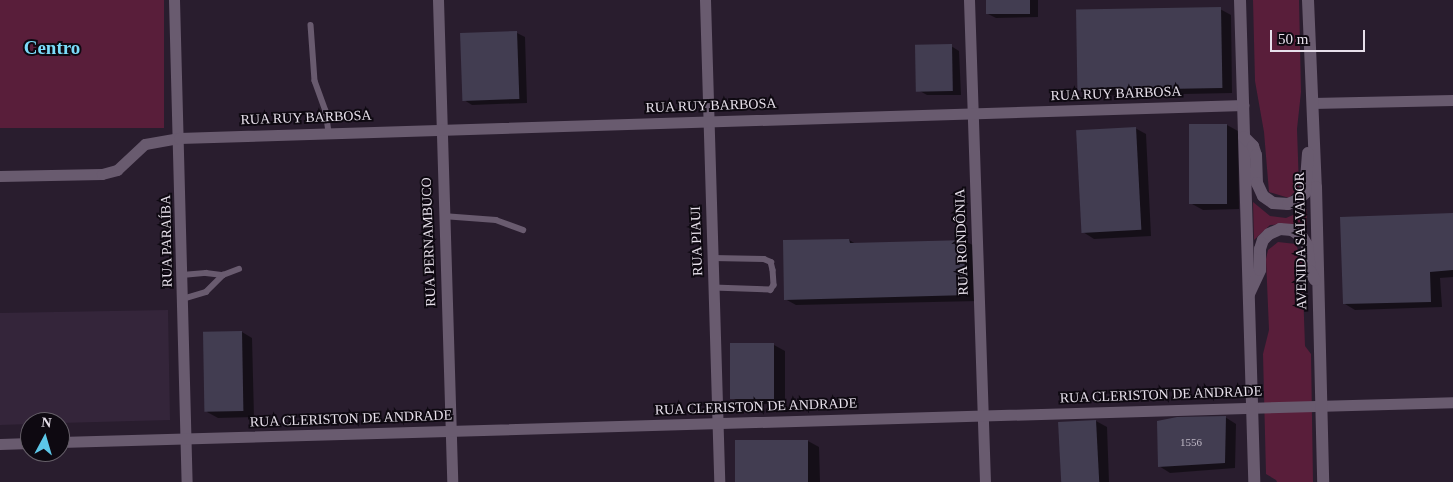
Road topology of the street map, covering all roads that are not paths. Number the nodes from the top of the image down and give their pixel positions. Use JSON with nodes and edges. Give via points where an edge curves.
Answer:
{"nodes":[{"id":1,"x":174,"y":0,"type":"edge"},
{"id":2,"x":438,"y":0,"type":"edge"},
{"id":3,"x":705,"y":0,"type":"edge"},
{"id":4,"x":969,"y":0,"type":"edge"},
{"id":5,"x":1240,"y":0,"type":"edge"},
{"id":6,"x":1308,"y":0,"type":"edge"},
{"id":7,"x":311,"y":25,"type":"dead end"},
{"id":8,"x":1453,"y":100,"type":"edge"},
{"id":9,"x":1312,"y":103,"type":"junction"},
{"id":10,"x":1243,"y":105,"type":"junction"},
{"id":11,"x":972,"y":113,"type":"junction"},
{"id":12,"x":709,"y":121,"type":"junction"},
{"id":13,"x":440,"y":129,"type":"junction"},
{"id":14,"x":330,"y":133,"type":"junction"},
{"id":15,"x":1244,"y":136,"type":"junction"},
{"id":16,"x":179,"y":138,"type":"junction"},
{"id":17,"x":1314,"y":140,"type":"junction"},
{"id":18,"x":0,"y":176,"type":"edge"},
{"id":19,"x":443,"y":216,"type":"junction"},
{"id":20,"x":523,"y":230,"type":"dead end"},
{"id":21,"x":712,"y":258,"type":"junction"},
{"id":22,"x":239,"y":269,"type":"dead end"},
{"id":23,"x":182,"y":275,"type":"junction"},
{"id":24,"x":223,"y":275,"type":"junction"},
{"id":25,"x":1317,"y":284,"type":"junction"},
{"id":26,"x":714,"y":288,"type":"junction"},
{"id":27,"x":1249,"y":295,"type":"junction"},
{"id":28,"x":183,"y":299,"type":"junction"},
{"id":29,"x":1453,"y":402,"type":"edge"},
{"id":30,"x":1321,"y":405,"type":"junction"},
{"id":31,"x":1252,"y":407,"type":"junction"},
{"id":32,"x":983,"y":415,"type":"junction"},
{"id":33,"x":717,"y":424,"type":"junction"},
{"id":34,"x":450,"y":430,"type":"junction"},
{"id":35,"x":185,"y":439,"type":"junction"},
{"id":36,"x":70,"y":442,"type":"edge"},
{"id":37,"x":20,"y":443,"type":"edge"},
{"id":38,"x":0,"y":444,"type":"edge"},
{"id":39,"x":187,"y":482,"type":"edge"},
{"id":40,"x":452,"y":482,"type":"edge"},
{"id":41,"x":719,"y":482,"type":"edge"},
{"id":42,"x":985,"y":482,"type":"edge"},
{"id":43,"x":1254,"y":482,"type":"edge"},
{"id":44,"x":1323,"y":482,"type":"edge"}],
"edges":[{"from":1,"to":16,"type":"street","name":"RUA PARAÍBA"},
{"from":2,"to":13,"type":"street","name":"RUA PERNAMBUCO"},
{"from":3,"to":12,"type":"street","name":"RUA PIAUI"},
{"from":4,"to":11,"type":"street","name":"RUA RONDÔNIA"},
{"from":5,"to":10,"type":"main road"},
{"from":6,"to":9,"type":"main road","name":"AVENIDA SALVADOR"},
{"from":7,"to":14,"type":"lane","via":[[314,81],[326,111]]},
{"from":8,"to":9,"type":"street"},
{"from":9,"to":17,"type":"main road","name":"AVENIDA SALVADOR"},
{"from":10,"to":11,"type":"street","name":"RUA RUY BARBOSA"},
{"from":10,"to":15,"type":"main road"},
{"from":11,"to":12,"type":"street","name":"RUA RUY BARBOSA"},
{"from":11,"to":32,"type":"street","name":"RUA RONDÔNIA"},
{"from":12,"to":13,"type":"street","name":"RUA RUY BARBOSA"},
{"from":12,"to":21,"type":"street","name":"RUA PIAUI"},
{"from":13,"to":14,"type":"street","name":"RUA RUY BARBOSA"},
{"from":13,"to":19,"type":"street","name":"RUA PERNAMBUCO"},
{"from":14,"to":16,"type":"street","name":"RUA RUY BARBOSA"},
{"from":15,"to":17,"type":"main road","via":[[1256,155],[1257,182],[1263,196],[1273,203],[1288,204],[1305,193],[1308,150]]},
{"from":15,"to":27,"type":"main road"},
{"from":16,"to":18,"type":"street","name":"RUA RUY BARBOSA","via":[[145,144],[118,170],[102,174]]},
{"from":16,"to":23,"type":"street","name":"RUA PARAÍBA"},
{"from":17,"to":25,"type":"main road","name":"AVENIDA SALVADOR"},
{"from":19,"to":20,"type":"lane","via":[[496,220]]},
{"from":19,"to":34,"type":"street","name":"RUA PERNAMBUCO"},
{"from":21,"to":26,"type":"street","name":"RUA PIAUI"},
{"from":21,"to":26,"type":"lane","via":[[764,260],[771,262],[774,270],[771,290]]},
{"from":22,"to":24,"type":"lane"},
{"from":23,"to":24,"type":"lane"},
{"from":23,"to":28,"type":"street","name":"RUA PARAÍBA"},
{"from":24,"to":28,"type":"lane","via":[[206,292]]},
{"from":25,"to":27,"type":"main road","via":[[1310,271],[1307,245],[1302,237],[1292,230],[1280,229],[1264,240],[1260,249],[1260,270]]},
{"from":25,"to":30,"type":"main road","name":"AVENIDA SALVADOR"},
{"from":26,"to":33,"type":"street","name":"RUA PIAUI"},
{"from":27,"to":31,"type":"main road"},
{"from":28,"to":35,"type":"street","name":"RUA PARAÍBA"},
{"from":29,"to":30,"type":"street","name":"RUA CLERISTON DE ANDRADE"},
{"from":30,"to":31,"type":"street","name":"RUA CLERISTON DE ANDRADE"},
{"from":30,"to":44,"type":"main road","name":"AVENIDA SALVADOR"},
{"from":31,"to":32,"type":"street","name":"RUA CLERISTON DE ANDRADE"},
{"from":31,"to":43,"type":"main road"},
{"from":32,"to":33,"type":"street","name":"RUA CLERISTON DE ANDRADE"},
{"from":32,"to":42,"type":"street","name":"RUA RONDÔNIA"},
{"from":33,"to":34,"type":"street","name":"RUA CLERISTON DE ANDRADE"},
{"from":33,"to":41,"type":"street","name":"RUA PIAUI"},
{"from":34,"to":35,"type":"street","name":"RUA CLERISTON DE ANDRADE"},
{"from":34,"to":40,"type":"street","name":"RUA PERNAMBUCO"},
{"from":35,"to":36,"type":"street","name":"RUA CLERISTON DE ANDRADE"},
{"from":35,"to":39,"type":"street","name":"RUA PARAÍBA"},
{"from":37,"to":38,"type":"street"}]}
